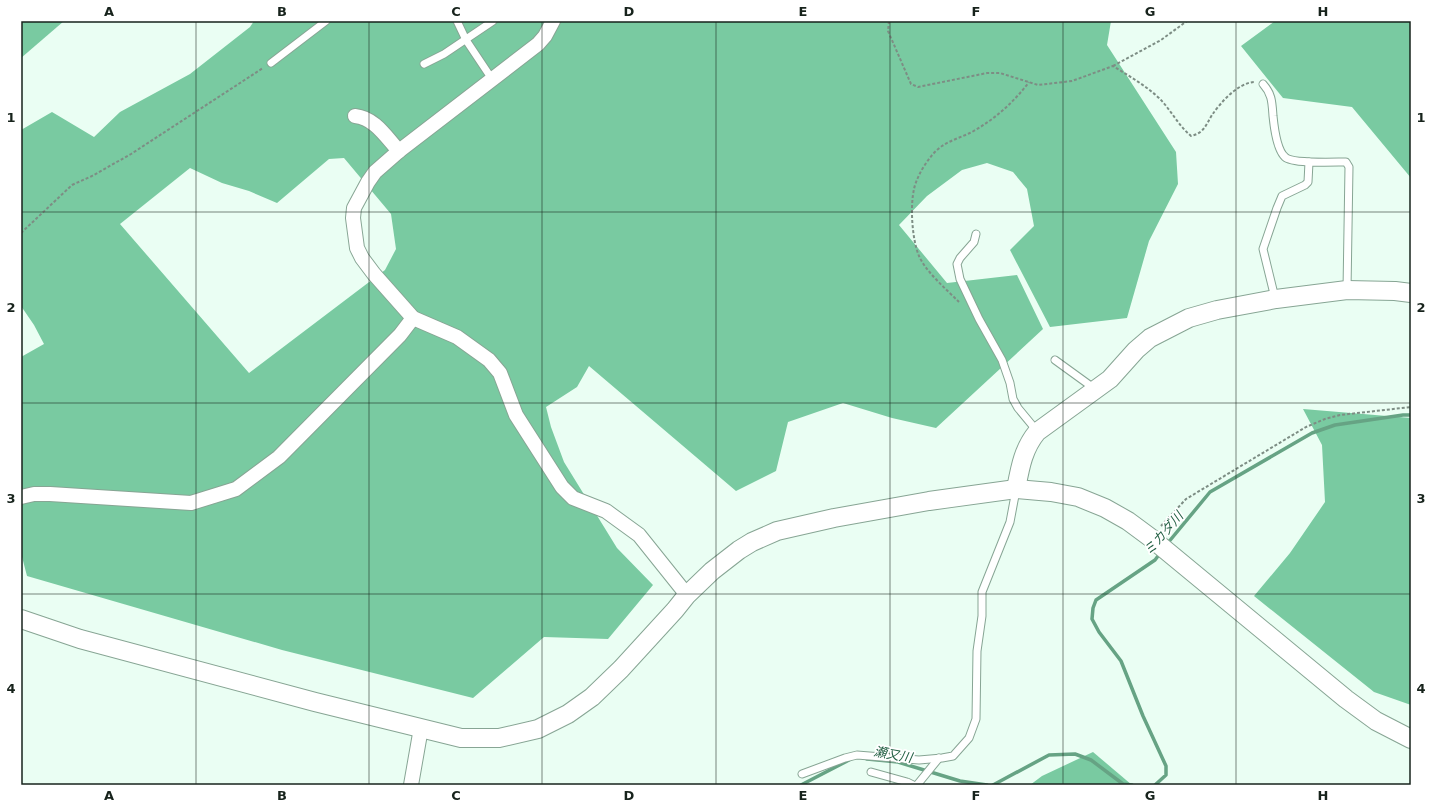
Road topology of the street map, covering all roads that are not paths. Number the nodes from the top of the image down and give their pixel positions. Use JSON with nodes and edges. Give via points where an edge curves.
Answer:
{"nodes":[{"id":1,"x":326,"y":21,"type":"edge"},
{"id":2,"x":457,"y":21,"type":"edge"},
{"id":3,"x":492,"y":21,"type":"edge"},
{"id":4,"x":553,"y":21,"type":"edge"},
{"id":5,"x":466,"y":40,"type":"junction"},
{"id":6,"x":270,"y":63,"type":"road end"},
{"id":7,"x":424,"y":64,"type":"dead end"},
{"id":8,"x":492,"y":79,"type":"junction"},
{"id":9,"x":1263,"y":84,"type":"road end"},
{"id":10,"x":355,"y":116,"type":"dead end"},
{"id":11,"x":399,"y":151,"type":"junction"},
{"id":12,"x":1309,"y":162,"type":"junction"},
{"id":13,"x":976,"y":234,"type":"dead end"},
{"id":14,"x":1347,"y":290,"type":"junction"},
{"id":15,"x":1411,"y":293,"type":"edge"},
{"id":16,"x":1276,"y":299,"type":"junction"},
{"id":17,"x":413,"y":318,"type":"junction"},
{"id":18,"x":1055,"y":360,"type":"dead end"},
{"id":19,"x":1096,"y":390,"type":"junction"},
{"id":20,"x":1037,"y":432,"type":"junction"},
{"id":21,"x":1016,"y":489,"type":"junction"},
{"id":22,"x":21,"y":497,"type":"edge"},
{"id":23,"x":687,"y":595,"type":"junction"},
{"id":24,"x":21,"y":619,"type":"edge"},
{"id":25,"x":421,"y":728,"type":"junction"},
{"id":26,"x":1411,"y":739,"type":"edge"},
{"id":27,"x":939,"y":758,"type":"junction"},
{"id":28,"x":871,"y":772,"type":"dead end"},
{"id":29,"x":802,"y":774,"type":"dead end"},
{"id":30,"x":411,"y":785,"type":"edge"},
{"id":31,"x":913,"y":785,"type":"edge"},
{"id":32,"x":917,"y":785,"type":"edge"}],
"edges":[{"from":1,"to":6,"type":"lane"},
{"from":2,"to":5,"type":"lane"},
{"from":3,"to":5,"type":"lane"},
{"from":4,"to":8,"type":"street","via":[[538,44]]},
{"from":5,"to":7,"type":"lane"},
{"from":5,"to":8,"type":"lane"},
{"from":8,"to":11,"type":"street"},
{"from":9,"to":12,"type":"lane","via":[[1270,92],[1274,126],[1282,153],[1288,160]]},
{"from":10,"to":11,"type":"street","via":[[372,122]]},
{"from":11,"to":17,"type":"street","via":[[375,172],[368,182],[354,208],[353,218],[357,248],[362,258]]},
{"from":12,"to":14,"type":"lane","via":[[1346,162],[1349,167]]},
{"from":12,"to":16,"type":"lane","via":[[1308,182],[1282,196],[1263,249]]},
{"from":13,"to":20,"type":"lane","via":[[974,242],[957,264],[960,279],[1002,360],[1013,399]]},
{"from":14,"to":15,"type":"street"},
{"from":14,"to":16,"type":"street"},
{"from":16,"to":19,"type":"street","via":[[1216,310],[1189,318],[1165,330],[1136,350],[1110,379]]},
{"from":17,"to":22,"type":"street","via":[[400,335],[278,457],[236,489],[191,503],[50,494]]},
{"from":17,"to":23,"type":"street","via":[[457,336],[489,360],[500,373],[516,415],[562,487],[573,498],[606,510],[639,535]]},
{"from":18,"to":19,"type":"lane"},
{"from":19,"to":20,"type":"street"},
{"from":20,"to":21,"type":"street","via":[[1030,440],[1021,460]]},
{"from":21,"to":23,"type":"street","via":[[929,501],[777,531],[739,550]]},
{"from":21,"to":26,"type":"street","via":[[1078,497],[1128,521],[1346,699],[1376,721]]},
{"from":21,"to":27,"type":"lane","via":[[1010,522],[982,592],[982,616],[977,651],[976,719],[969,738],[953,756]]},
{"from":23,"to":25,"type":"street","via":[[592,698],[554,722],[538,729],[499,738],[461,738]]},
{"from":24,"to":25,"type":"street","via":[[80,639],[193,670]]},
{"from":25,"to":30,"type":"street"},
{"from":27,"to":29,"type":"lane","via":[[919,760],[857,755]]},
{"from":27,"to":32,"type":"lane"},
{"from":28,"to":31,"type":"lane"}]}
